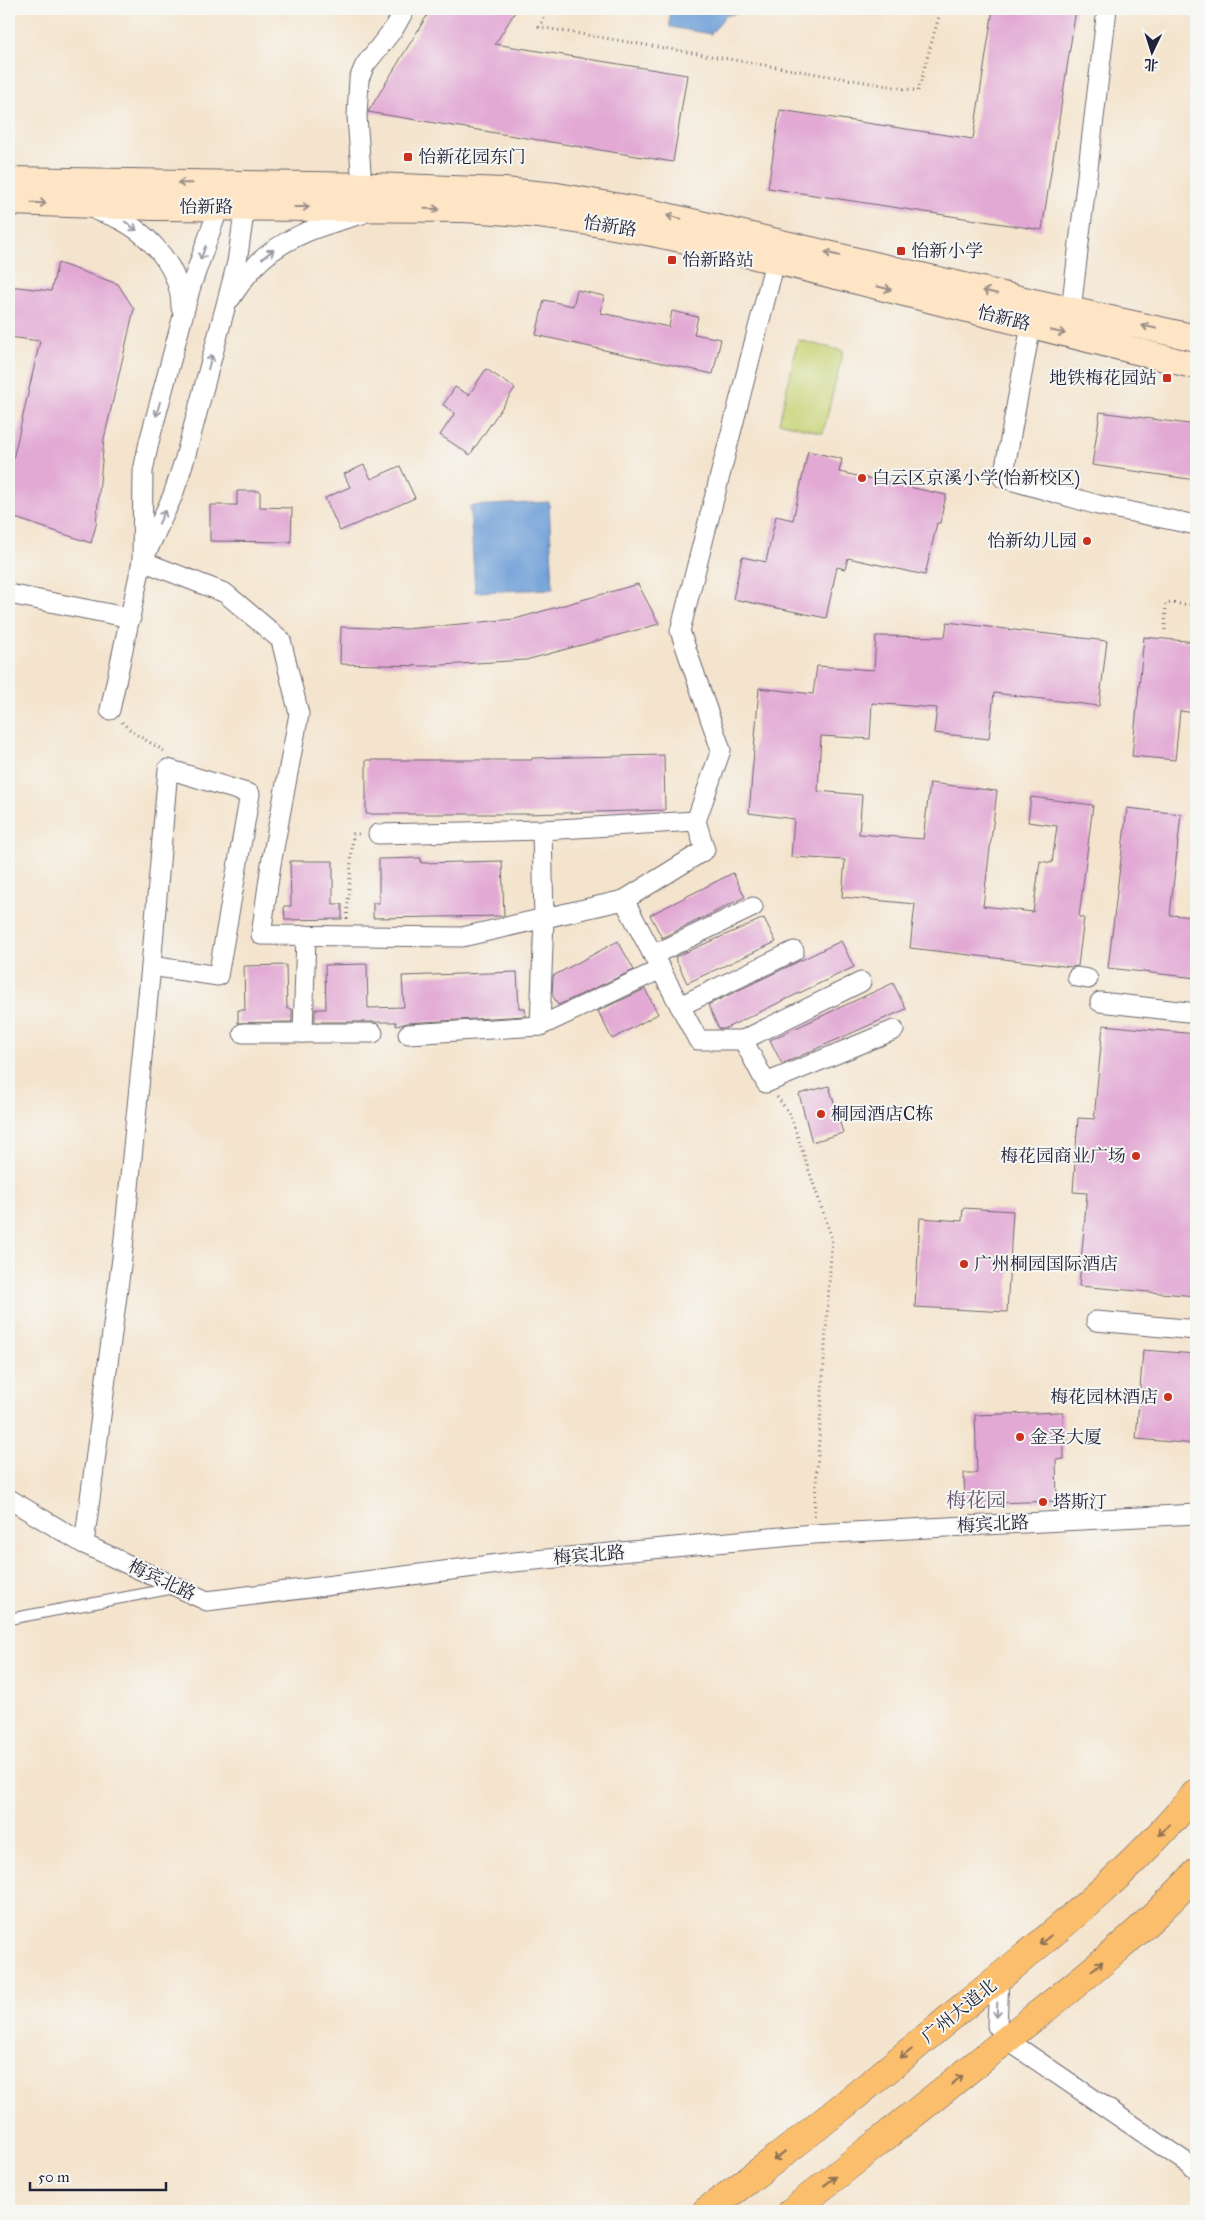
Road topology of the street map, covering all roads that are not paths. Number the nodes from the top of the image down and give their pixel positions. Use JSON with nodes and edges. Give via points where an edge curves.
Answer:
{"nodes":[{"id":1,"x":405,"y":9,"type":"edge"},
{"id":2,"x":1107,"y":9,"type":"edge"},
{"id":3,"x":9,"y":180,"type":"edge"},
{"id":4,"x":234,"y":183,"type":"junction"},
{"id":5,"x":362,"y":186,"type":"junction"},
{"id":6,"x":153,"y":195,"type":"junction"},
{"id":7,"x":9,"y":202,"type":"edge"},
{"id":8,"x":69,"y":204,"type":"junction"},
{"id":9,"x":219,"y":207,"type":"junction"},
{"id":10,"x":245,"y":207,"type":"junction"},
{"id":11,"x":383,"y":208,"type":"junction"},
{"id":12,"x":778,"y":251,"type":"junction"},
{"id":13,"x":226,"y":305,"type":"junction"},
{"id":14,"x":1071,"y":310,"type":"junction"},
{"id":15,"x":181,"y":322,"type":"junction"},
{"id":16,"x":1031,"y":325,"type":"junction"},
{"id":17,"x":1196,"y":338,"type":"edge"},
{"id":18,"x":1196,"y":366,"type":"edge"},
{"id":19,"x":1196,"y":524,"type":"edge"},
{"id":20,"x":142,"y":561,"type":"junction"},
{"id":21,"x":9,"y":594,"type":"edge"},
{"id":22,"x":131,"y":618,"type":"junction"},
{"id":23,"x":110,"y":710,"type":"road end"},
{"id":24,"x":696,"y":821,"type":"junction"},
{"id":25,"x":542,"y":830,"type":"junction"},
{"id":26,"x":378,"y":834,"type":"dead end"},
{"id":27,"x":624,"y":900,"type":"junction"},
{"id":28,"x":753,"y":908,"type":"dead end"},
{"id":29,"x":544,"y":918,"type":"junction"},
{"id":30,"x":306,"y":935,"type":"junction"},
{"id":31,"x":794,"y":951,"type":"dead end"},
{"id":32,"x":657,"y":962,"type":"junction"},
{"id":33,"x":151,"y":966,"type":"junction"},
{"id":34,"x":861,"y":982,"type":"dead end"},
{"id":35,"x":1100,"y":1002,"type":"dead end"},
{"id":36,"x":680,"y":1006,"type":"junction"},
{"id":37,"x":1196,"y":1013,"type":"edge"},
{"id":38,"x":540,"y":1026,"type":"junction"},
{"id":39,"x":894,"y":1030,"type":"dead end"},
{"id":40,"x":243,"y":1033,"type":"dead end"},
{"id":41,"x":303,"y":1033,"type":"junction"},
{"id":42,"x":372,"y":1033,"type":"dead end"},
{"id":43,"x":408,"y":1034,"type":"dead end"},
{"id":44,"x":743,"y":1040,"type":"junction"},
{"id":45,"x":1096,"y":1321,"type":"dead end"},
{"id":46,"x":1196,"y":1330,"type":"edge"},
{"id":47,"x":9,"y":1498,"type":"edge"},
{"id":48,"x":1196,"y":1514,"type":"edge"},
{"id":49,"x":84,"y":1544,"type":"junction"},
{"id":50,"x":176,"y":1588,"type":"junction"},
{"id":51,"x":9,"y":1619,"type":"edge"},
{"id":52,"x":1196,"y":1794,"type":"edge"},
{"id":53,"x":1196,"y":1873,"type":"edge"},
{"id":54,"x":999,"y":1978,"type":"junction"},
{"id":55,"x":1007,"y":2040,"type":"junction"},
{"id":56,"x":1196,"y":2169,"type":"edge"},
{"id":57,"x":706,"y":2211,"type":"edge"},
{"id":58,"x":792,"y":2211,"type":"edge"}],
"edges":[{"from":1,"to":5,"type":"street","via":[[365,65],[359,79],[357,116]]},
{"from":2,"to":14,"type":"street"},
{"from":3,"to":6,"type":"main road","name":"怡新路"},
{"from":4,"to":5,"type":"main road","name":"怡新路"},
{"from":4,"to":6,"type":"main road","name":"怡新路","one_way":true},
{"from":4,"to":9,"type":"street"},
{"from":4,"to":10,"type":"street"},
{"from":12,"to":5,"type":"main road","name":"怡新路","one_way":true,"via":[[649,212],[557,196]]},
{"from":6,"to":8,"type":"main road","name":"怡新路"},
{"from":6,"to":9,"type":"main road","name":"怡新路"},
{"from":7,"to":8,"type":"main road","name":"怡新路","one_way":true},
{"from":8,"to":15,"type":"street","one_way":true,"via":[[119,218],[152,244],[176,278],[181,296]]},
{"from":9,"to":10,"type":"main road","name":"怡新路"},
{"from":9,"to":15,"type":"street","one_way":true},
{"from":10,"to":11,"type":"main road","name":"怡新路","one_way":true},
{"from":10,"to":13,"type":"street","via":[[237,262]]},
{"from":11,"to":12,"type":"main road","name":"怡新路","one_way":true,"via":[[497,211],[564,218]]},
{"from":13,"to":11,"type":"street","one_way":true,"via":[[253,268],[280,246],[313,229]]},
{"from":14,"to":12,"type":"main road","name":"怡新路","one_way":true},
{"from":12,"to":16,"type":"main road","name":"怡新路","one_way":true},
{"from":12,"to":24,"type":"street","via":[[680,631],[721,750]]},
{"from":20,"to":13,"type":"street","one_way":true,"via":[[173,494],[185,458]]},
{"from":17,"to":14,"type":"main road","name":"怡新路","one_way":true},
{"from":15,"to":20,"type":"street","one_way":true,"via":[[143,471]]},
{"from":16,"to":18,"type":"main road","name":"怡新路","one_way":true},
{"from":16,"to":19,"type":"street","via":[[1003,478],[1098,505]]},
{"from":20,"to":22,"type":"street"},
{"from":20,"to":30,"type":"street","via":[[225,593],[281,640],[299,714],[261,935]]},
{"from":21,"to":22,"type":"street"},
{"from":22,"to":23,"type":"street"},
{"from":24,"to":25,"type":"street"},
{"from":24,"to":27,"type":"street","via":[[705,850]]},
{"from":25,"to":26,"type":"street"},
{"from":25,"to":29,"type":"street"},
{"from":27,"to":29,"type":"street"},
{"from":27,"to":32,"type":"street"},
{"from":28,"to":32,"type":"street"},
{"from":29,"to":30,"type":"street","via":[[462,937]]},
{"from":29,"to":38,"type":"street"},
{"from":30,"to":41,"type":"street"},
{"from":31,"to":36,"type":"street"},
{"from":32,"to":36,"type":"street"},
{"from":32,"to":38,"type":"street"},
{"from":33,"to":33,"type":"street","via":[[168,769],[250,794],[218,976]]},
{"from":33,"to":49,"type":"street","via":[[122,1258]]},
{"from":34,"to":44,"type":"street"},
{"from":35,"to":37,"type":"street"},
{"from":36,"to":44,"type":"street","via":[[698,1040]]},
{"from":38,"to":43,"type":"street"},
{"from":39,"to":44,"type":"street","via":[[766,1082]]},
{"from":40,"to":41,"type":"street"},
{"from":41,"to":42,"type":"street"},
{"from":45,"to":46,"type":"street"},
{"from":47,"to":49,"type":"street","name":"梅宾北路"},
{"from":48,"to":50,"type":"street","name":"梅宾北路","via":[[812,1534],[514,1562],[207,1601]]},
{"from":49,"to":50,"type":"street","name":"梅宾北路"},
{"from":50,"to":51,"type":"lane"},
{"from":52,"to":54,"type":"highway","name":"广州大道北","one_way":true,"via":[[1121,1875]]},
{"from":55,"to":53,"type":"highway","one_way":true,"via":[[1101,1963]]},
{"from":54,"to":55,"type":"street","one_way":true,"via":[[997,2026]]},
{"from":54,"to":57,"type":"highway","name":"广州大道北","one_way":true,"via":[[822,2123]]},
{"from":55,"to":56,"type":"street"},
{"from":58,"to":55,"type":"highway","one_way":true}]}
